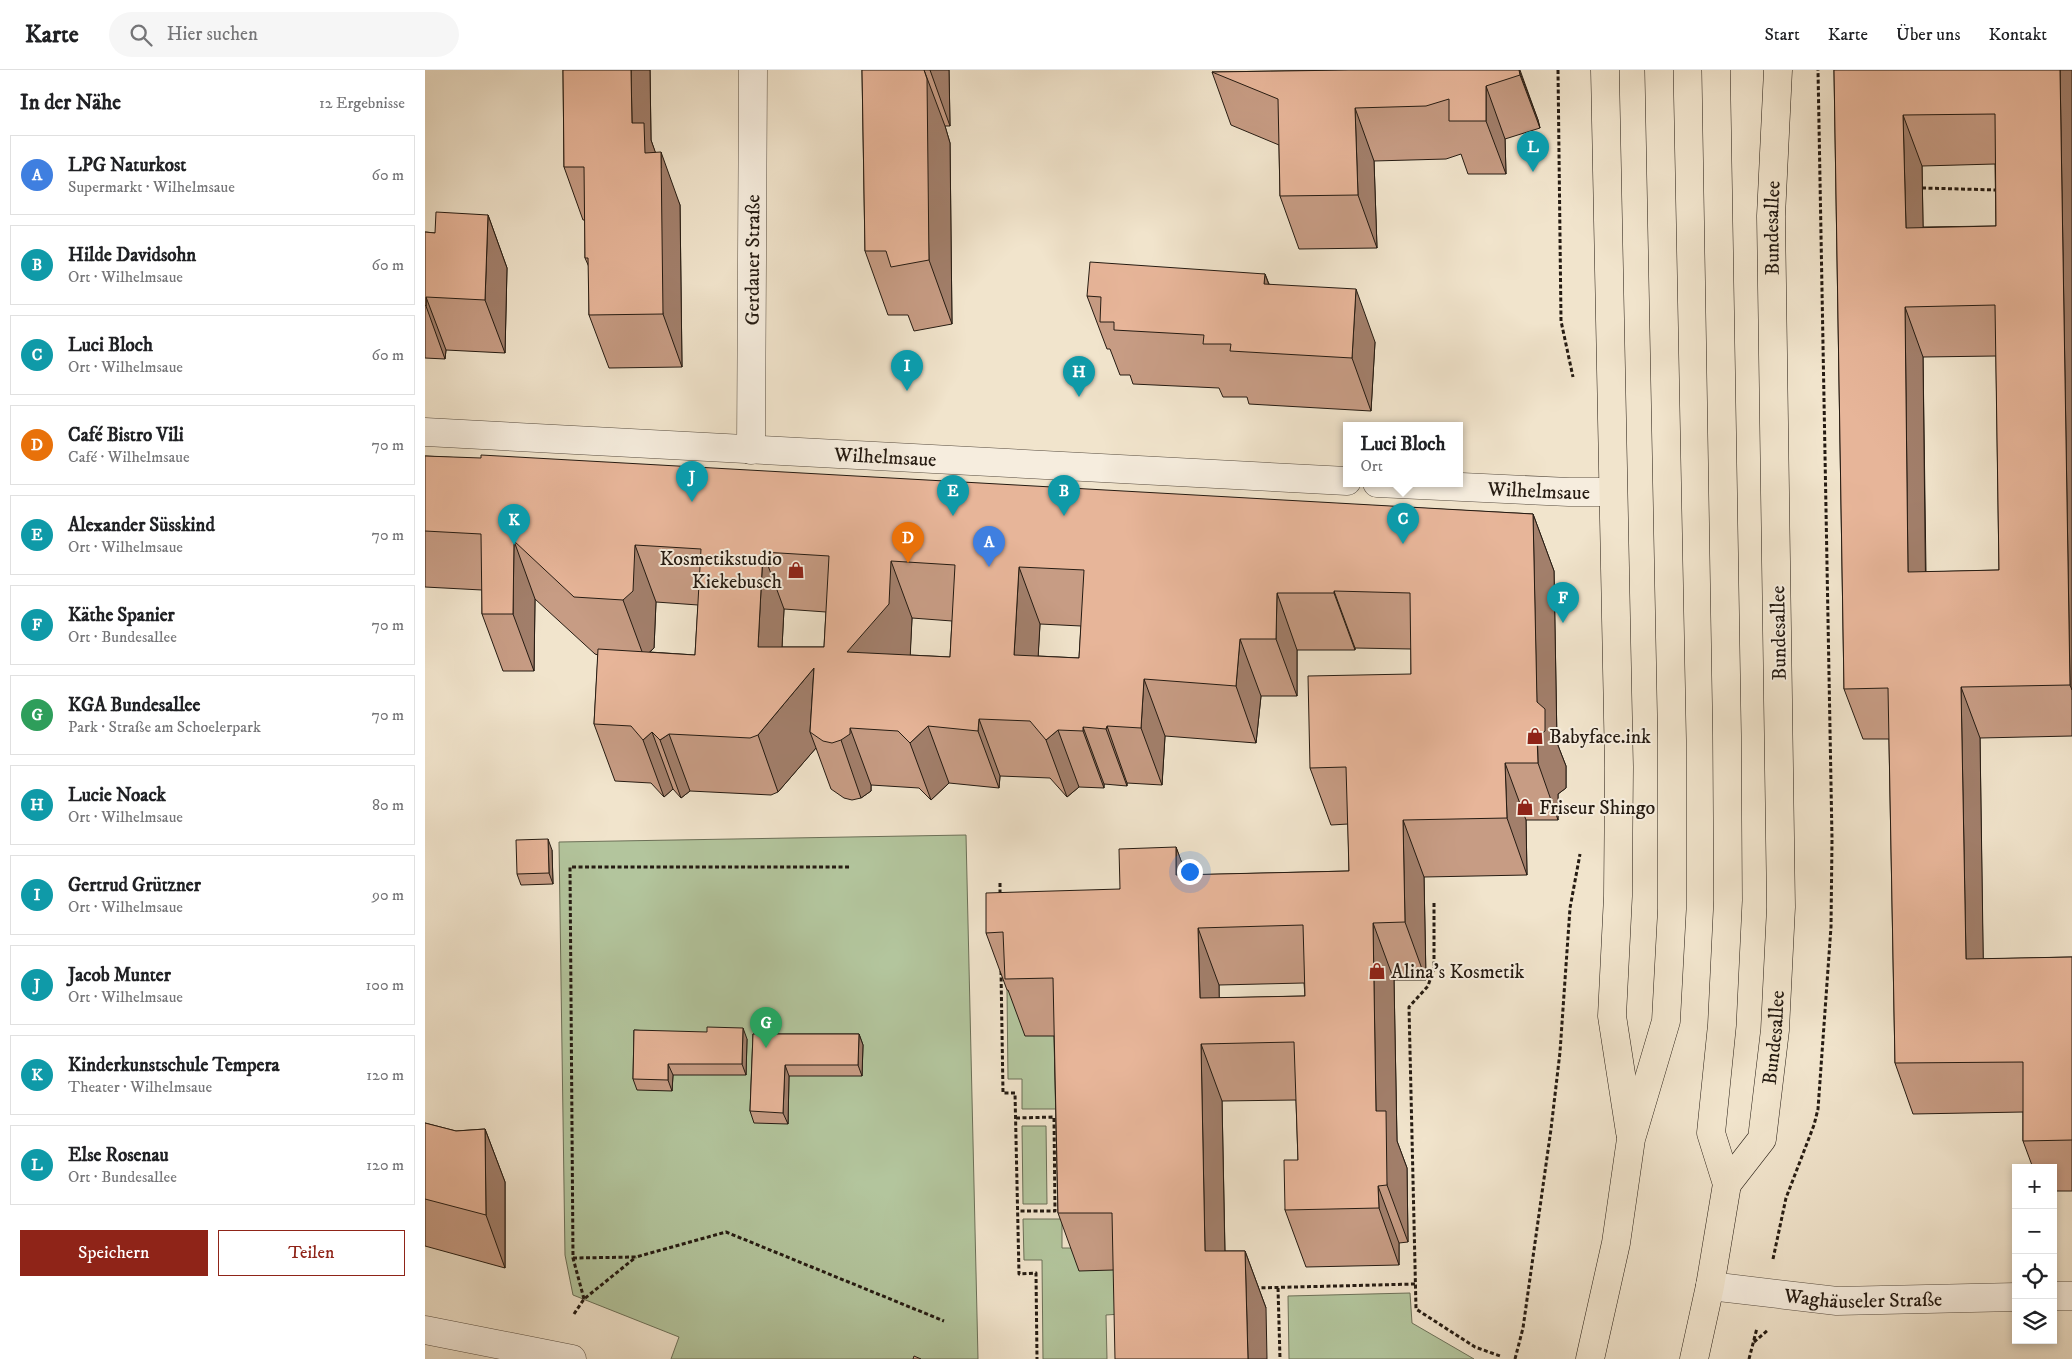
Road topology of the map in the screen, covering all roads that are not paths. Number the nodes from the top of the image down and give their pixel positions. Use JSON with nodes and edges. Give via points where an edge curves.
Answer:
{"nodes":[{"id":1,"x":753,"y":70,"type":"edge"},
{"id":2,"x":1605,"y":70,"type":"edge"},
{"id":3,"x":1659,"y":70,"type":"edge"},
{"id":4,"x":1716,"y":70,"type":"edge"},
{"id":5,"x":1778,"y":70,"type":"edge"},
{"id":6,"x":425,"y":432,"type":"edge"},
{"id":7,"x":751,"y":450,"type":"junction"},
{"id":8,"x":1343,"y":481,"type":"edge"},
{"id":9,"x":1462,"y":487,"type":"edge"},
{"id":10,"x":1612,"y":492,"type":"junction"},
{"id":11,"x":1631,"y":1138,"type":"junction"},
{"id":12,"x":1727,"y":1184,"type":"junction"},
{"id":13,"x":1710,"y":1286,"type":"junction"},
{"id":14,"x":2057,"y":1296,"type":"edge"},
{"id":15,"x":2072,"y":1296,"type":"edge"},
{"id":16,"x":2012,"y":1297,"type":"edge"},
{"id":17,"x":425,"y":1330,"type":"edge"},
{"id":18,"x":572,"y":1359,"type":"edge"},
{"id":19,"x":1590,"y":1359,"type":"edge"},
{"id":20,"x":1695,"y":1359,"type":"edge"}],
"edges":[{"from":1,"to":7,"type":"street","name":"Gerdauer Straße"},
{"from":2,"to":10,"type":"main road"},
{"from":3,"to":11,"type":"main road","via":[[1672,740],[1672,909],[1667,1021]]},
{"from":4,"to":12,"type":"main road","name":"Bundesallee","via":[[1728,900],[1722,1025],[1711,1133]]},
{"from":5,"to":12,"type":"main road","name":"Bundesallee","via":[[1771,216],[1781,907],[1775,1030],[1762,1139]]},
{"from":6,"to":7,"type":"street","name":"Wilhelmsaue"},
{"from":7,"to":8,"type":"street","name":"Wilhelmsaue"},
{"from":9,"to":10,"type":"street","name":"Wilhelmsaue"},
{"from":10,"to":11,"type":"main road","via":[[1619,767],[1618,896],[1612,1016]]},
{"from":11,"to":19,"type":"main road","via":[[1617,1243]]},
{"from":12,"to":13,"type":"main road","name":"Bundesallee"},
{"from":13,"to":16,"type":"street","name":"Waghäuseler Straße","via":[[1837,1301]]},
{"from":13,"to":20,"type":"main road","name":"Bundesallee"},
{"from":14,"to":15,"type":"street"},
{"from":17,"to":18,"type":"street"}]}
